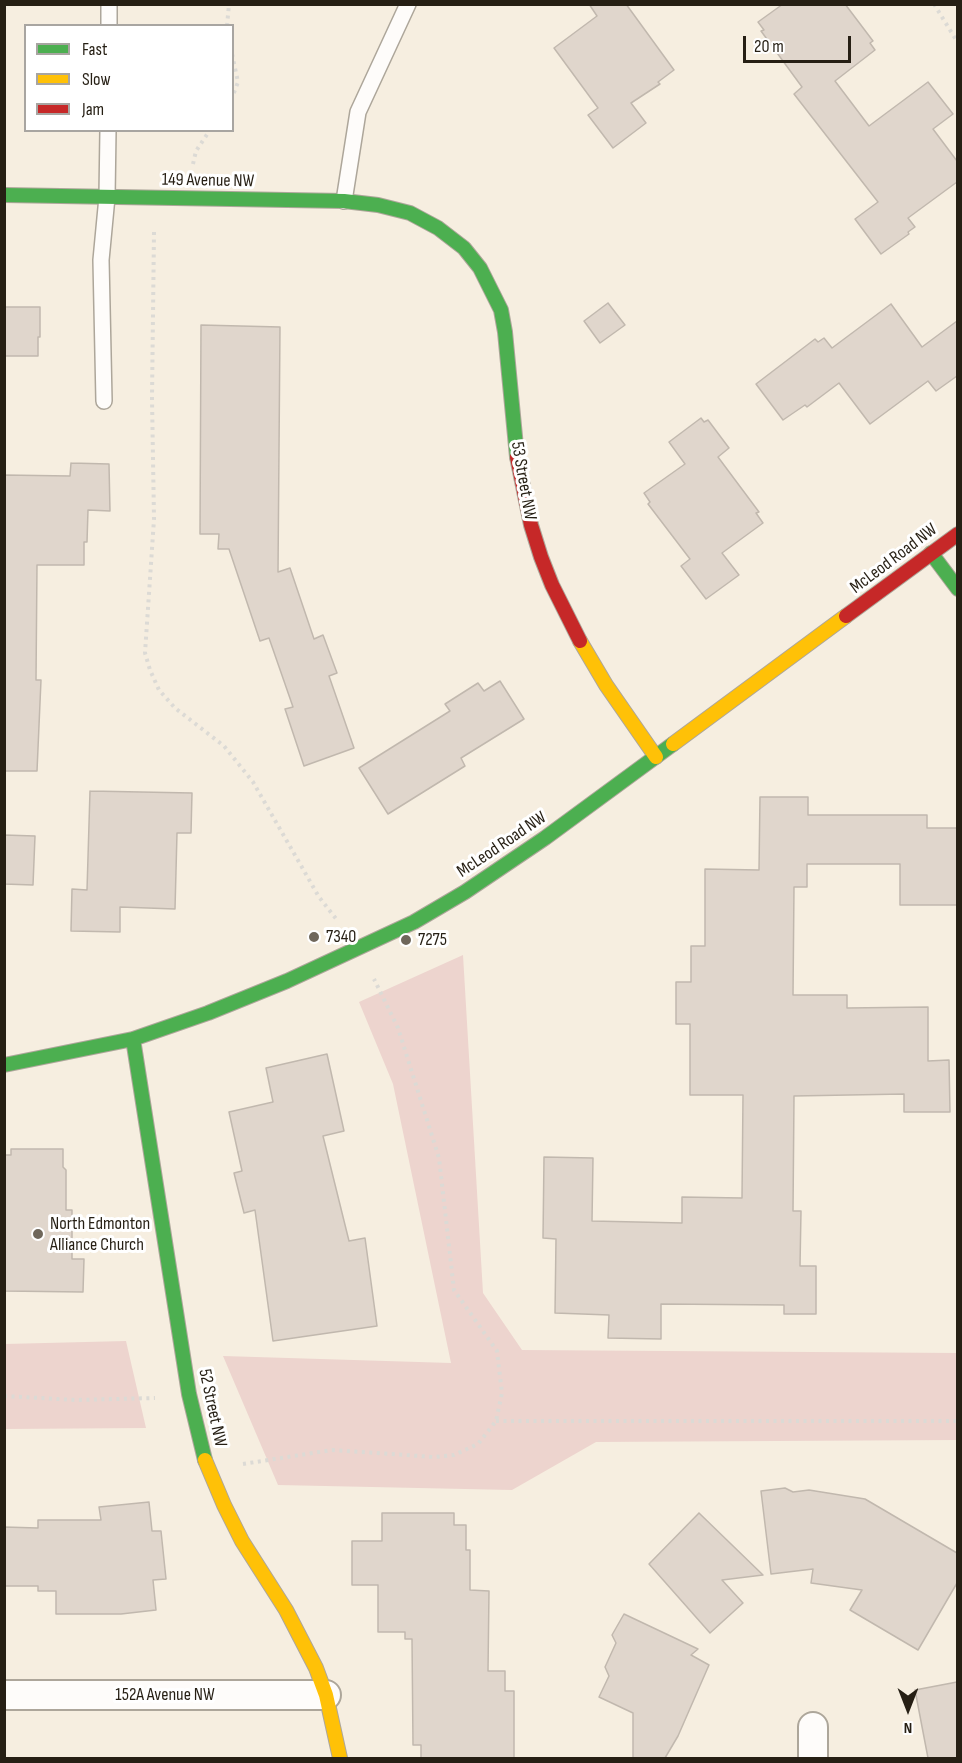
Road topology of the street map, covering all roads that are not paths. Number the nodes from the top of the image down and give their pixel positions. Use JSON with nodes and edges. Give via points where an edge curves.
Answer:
{"nodes":[{"id":1,"x":109,"y":4,"type":"edge"},
{"id":2,"x":408,"y":4,"type":"edge"},
{"id":3,"x":109,"y":24,"type":"edge"},
{"id":4,"x":108,"y":132,"type":"edge"},
{"id":5,"x":4,"y":195,"type":"edge"},
{"id":6,"x":107,"y":197,"type":"junction"},
{"id":7,"x":344,"y":201,"type":"junction"},
{"id":8,"x":410,"y":213,"type":"joint"},
{"id":9,"x":104,"y":401,"type":"dead end"},
{"id":10,"x":957,"y":534,"type":"edge"},
{"id":11,"x":931,"y":553,"type":"junction"},
{"id":12,"x":957,"y":589,"type":"edge"},
{"id":13,"x":656,"y":757,"type":"junction"},
{"id":14,"x":133,"y":1039,"type":"junction"},
{"id":15,"x":4,"y":1065,"type":"edge"},
{"id":16,"x":4,"y":1695,"type":"edge"},
{"id":17,"x":326,"y":1695,"type":"junction"},
{"id":18,"x":813,"y":1727,"type":"dead end"},
{"id":19,"x":340,"y":1758,"type":"edge"},
{"id":20,"x":813,"y":1758,"type":"edge"}],
"edges":[{"from":1,"to":3,"type":"lane"},
{"from":2,"to":7,"type":"lane","via":[[358,112]]},
{"from":4,"to":6,"type":"lane"},
{"from":5,"to":6,"type":"street","name":"149 Avenue NW"},
{"from":6,"to":7,"type":"street","name":"149 Avenue NW"},
{"from":6,"to":9,"type":"lane","via":[[102,260]]},
{"from":7,"to":8,"type":"street","name":"149 Avenue NW"},
{"from":8,"to":13,"type":"street","name":"53 Street NW","via":[[464,248],[480,268],[501,310],[517,458],[541,557],[585,650]]},
{"from":10,"to":11,"type":"street","name":"McLeod Road NW"},
{"from":11,"to":12,"type":"street"},
{"from":11,"to":13,"type":"street","name":"McLeod Road NW"},
{"from":13,"to":14,"type":"street","name":"McLeod Road NW","via":[[537,843],[414,922],[287,981]]},
{"from":14,"to":15,"type":"street","name":"McLeod Road NW"},
{"from":14,"to":17,"type":"street","name":"52 Street NW","via":[[197,1432],[208,1469],[242,1541],[286,1610]]},
{"from":16,"to":17,"type":"street","name":"152A Avenue NW"},
{"from":17,"to":19,"type":"street","name":"52 Street NW"},
{"from":18,"to":20,"type":"street"}]}
